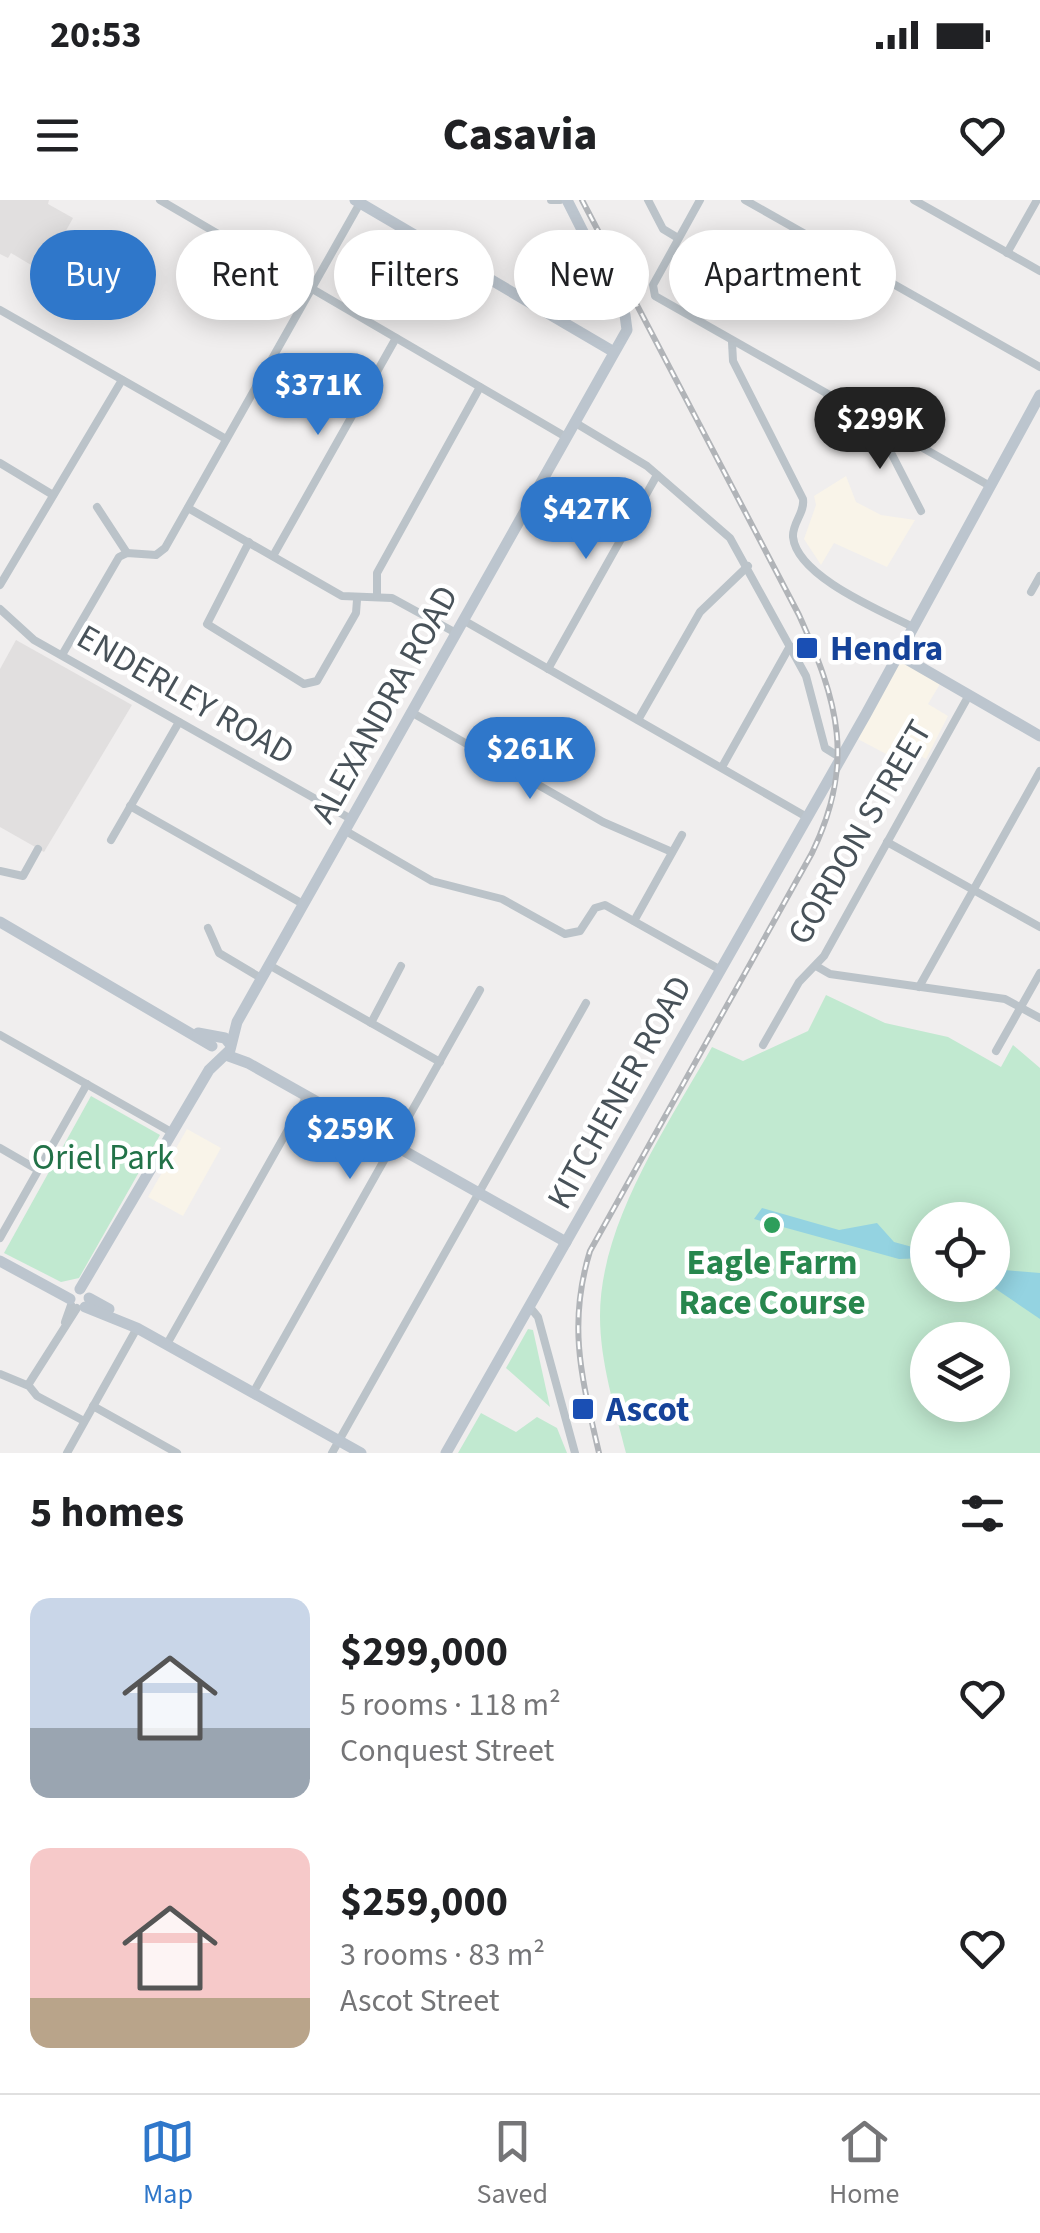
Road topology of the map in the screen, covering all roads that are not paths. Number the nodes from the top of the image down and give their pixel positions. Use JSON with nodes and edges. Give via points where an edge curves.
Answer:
{"nodes":[{"id":1,"x":160,"y":200,"type":"edge"},
{"id":2,"x":551,"y":200,"type":"edge"},
{"id":3,"x":564,"y":200,"type":"edge"},
{"id":4,"x":648,"y":200,"type":"edge"},
{"id":5,"x":700,"y":200,"type":"edge"},
{"id":6,"x":745,"y":200,"type":"edge"},
{"id":7,"x":1037,"y":200,"type":"edge"},
{"id":8,"x":357,"y":201,"type":"edge"},
{"id":9,"x":920,"y":202,"type":"edge"},
{"id":10,"x":211,"y":230,"type":"edge"},
{"id":11,"x":683,"y":230,"type":"edge"},
{"id":12,"x":669,"y":233,"type":"edge"},
{"id":13,"x":1007,"y":253,"type":"junction"},
{"id":14,"x":669,"y":257,"type":"edge"},
{"id":15,"x":1040,"y":271,"type":"edge"},
{"id":16,"x":314,"y":282,"type":"edge"},
{"id":17,"x":314,"y":290,"type":"edge"},
{"id":18,"x":669,"y":303,"type":"edge"},
{"id":19,"x":0,"y":310,"type":"edge"},
{"id":20,"x":293,"y":320,"type":"edge"},
{"id":21,"x":697,"y":320,"type":"edge"},
{"id":22,"x":396,"y":338,"type":"junction"},
{"id":23,"x":732,"y":342,"type":"junction"},
{"id":24,"x":614,"y":352,"type":"junction"},
{"id":25,"x":1040,"y":367,"type":"edge"},
{"id":26,"x":122,"y":380,"type":"junction"},
{"id":27,"x":480,"y":387,"type":"junction"},
{"id":28,"x":1038,"y":404,"type":"edge"},
{"id":29,"x":574,"y":422,"type":"junction"},
{"id":30,"x":887,"y":427,"type":"junction"},
{"id":31,"x":566,"y":437,"type":"junction"},
{"id":32,"x":226,"y":440,"type":"junction"},
{"id":33,"x":0,"y":464,"type":"edge"},
{"id":34,"x":657,"y":475,"type":"junction"},
{"id":35,"x":990,"y":486,"type":"junction"},
{"id":36,"x":53,"y":495,"type":"junction"},
{"id":37,"x":97,"y":507,"type":"dead end"},
{"id":38,"x":188,"y":508,"type":"junction"},
{"id":39,"x":921,"y":511,"type":"dead end"},
{"id":40,"x":248,"y":542,"type":"junction"},
{"id":41,"x":127,"y":553,"type":"junction"},
{"id":42,"x":273,"y":556,"type":"junction"},
{"id":43,"x":748,"y":566,"type":"junction"},
{"id":44,"x":1040,"y":576,"type":"edge"},
{"id":45,"x":0,"y":585,"type":"edge"},
{"id":46,"x":1031,"y":592,"type":"dead end"},
{"id":47,"x":376,"y":597,"type":"junction"},
{"id":48,"x":357,"y":600,"type":"junction"},
{"id":49,"x":0,"y":609,"type":"edge"},
{"id":50,"x":463,"y":620,"type":"junction"},
{"id":51,"x":911,"y":626,"type":"junction"},
{"id":52,"x":456,"y":633,"type":"junction"},
{"id":53,"x":790,"y":646,"type":"junction"},
{"id":54,"x":896,"y":653,"type":"junction"},
{"id":55,"x":62,"y":655,"type":"junction"},
{"id":56,"x":548,"y":668,"type":"junction"},
{"id":57,"x":969,"y":695,"type":"junction"},
{"id":58,"x":411,"y":712,"type":"junction"},
{"id":59,"x":638,"y":720,"type":"junction"},
{"id":60,"x":179,"y":722,"type":"junction"},
{"id":61,"x":1040,"y":736,"type":"edge"},
{"id":62,"x":838,"y":756,"type":"junction"},
{"id":63,"x":722,"y":767,"type":"junction"},
{"id":64,"x":1040,"y":771,"type":"edge"},
{"id":65,"x":130,"y":806,"type":"junction"},
{"id":66,"x":805,"y":816,"type":"junction"},
{"id":67,"x":348,"y":825,"type":"junction"},
{"id":68,"x":682,"y":835,"type":"dead end"},
{"id":69,"x":111,"y":840,"type":"dead end"},
{"id":70,"x":887,"y":842,"type":"junction"},
{"id":71,"x":38,"y":849,"type":"dead end"},
{"id":72,"x":672,"y":852,"type":"junction"},
{"id":73,"x":0,"y":871,"type":"edge"},
{"id":74,"x":973,"y":890,"type":"junction"},
{"id":75,"x":303,"y":904,"type":"junction"},
{"id":76,"x":634,"y":921,"type":"junction"},
{"id":77,"x":0,"y":922,"type":"edge"},
{"id":78,"x":1040,"y":927,"type":"edge"},
{"id":79,"x":208,"y":928,"type":"dead end"},
{"id":80,"x":269,"y":965,"type":"junction"},
{"id":81,"x":400,"y":966,"type":"dead end"},
{"id":82,"x":816,"y":966,"type":"junction"},
{"id":83,"x":719,"y":969,"type":"junction"},
{"id":84,"x":1040,"y":973,"type":"edge"},
{"id":85,"x":262,"y":978,"type":"junction"},
{"id":86,"x":920,"y":987,"type":"junction"},
{"id":87,"x":480,"y":990,"type":"dead end"},
{"id":88,"x":586,"y":1003,"type":"dead end"},
{"id":89,"x":1021,"y":1006,"type":"junction"},
{"id":90,"x":1040,"y":1018,"type":"edge"},
{"id":91,"x":371,"y":1023,"type":"junction"},
{"id":92,"x":0,"y":1034,"type":"edge"},
{"id":93,"x":764,"y":1045,"type":"dead end"},
{"id":94,"x":222,"y":1047,"type":"junction"},
{"id":95,"x":996,"y":1051,"type":"dead end"},
{"id":96,"x":440,"y":1062,"type":"junction"},
{"id":97,"x":87,"y":1084,"type":"junction"},
{"id":98,"x":307,"y":1096,"type":"junction"},
{"id":99,"x":173,"y":1133,"type":"junction"},
{"id":100,"x":394,"y":1144,"type":"junction"},
{"id":101,"x":0,"y":1148,"type":"edge"},
{"id":102,"x":38,"y":1170,"type":"junction"},
{"id":103,"x":479,"y":1192,"type":"junction"},
{"id":104,"x":544,"y":1230,"type":"junction"},
{"id":105,"x":0,"y":1238,"type":"edge"},
{"id":106,"x":566,"y":1242,"type":"junction"},
{"id":107,"x":0,"y":1261,"type":"edge"},
{"id":108,"x":554,"y":1262,"type":"junction"},
{"id":109,"x":79,"y":1299,"type":"junction"},
{"id":110,"x":529,"y":1306,"type":"junction"},
{"id":111,"x":137,"y":1328,"type":"junction"},
{"id":112,"x":166,"y":1344,"type":"junction"},
{"id":113,"x":0,"y":1374,"type":"edge"},
{"id":114,"x":28,"y":1386,"type":"junction"},
{"id":115,"x":253,"y":1392,"type":"junction"},
{"id":116,"x":93,"y":1406,"type":"junction"},
{"id":117,"x":84,"y":1422,"type":"junction"},
{"id":118,"x":336,"y":1447,"type":"edge"},
{"id":119,"x":67,"y":1453,"type":"edge"},
{"id":120,"x":177,"y":1453,"type":"edge"},
{"id":121,"x":361,"y":1453,"type":"edge"},
{"id":122,"x":446,"y":1453,"type":"edge"},
{"id":123,"x":575,"y":1453,"type":"edge"}],
"edges":[{"from":1,"to":10,"type":"street"},
{"from":2,"to":3,"type":"street"},
{"from":3,"to":24,"type":"street","name":"ALEXANDRA ROAD","via":[[628,320]]},
{"from":4,"to":12,"type":"street"},
{"from":5,"to":11,"type":"street"},
{"from":6,"to":25,"type":"street"},
{"from":7,"to":13,"type":"street"},
{"from":8,"to":16,"type":"street"},
{"from":8,"to":24,"type":"street"},
{"from":9,"to":13,"type":"street"},
{"from":13,"to":15,"type":"street"},
{"from":14,"to":18,"type":"street","via":[[652,292]]},
{"from":17,"to":22,"type":"street"},
{"from":19,"to":26,"type":"street"},
{"from":20,"to":32,"type":"street"},
{"from":21,"to":23,"type":"street"},
{"from":22,"to":27,"type":"street"},
{"from":22,"to":42,"type":"street"},
{"from":23,"to":30,"type":"street"},
{"from":23,"to":51,"type":"street","via":[[733,361],[804,499],[793,536],[804,561]]},
{"from":24,"to":29,"type":"street","name":"ALEXANDRA ROAD"},
{"from":26,"to":32,"type":"street"},
{"from":26,"to":36,"type":"street"},
{"from":27,"to":31,"type":"street"},
{"from":27,"to":47,"type":"street","via":[[376,573]]},
{"from":28,"to":35,"type":"street","name":"KITCHENER ROAD"},
{"from":29,"to":31,"type":"street","name":"ALEXANDRA ROAD"},
{"from":29,"to":34,"type":"street"},
{"from":30,"to":35,"type":"street"},
{"from":30,"to":39,"type":"street","via":[[886,443]]},
{"from":31,"to":50,"type":"street","name":"ALEXANDRA ROAD"},
{"from":32,"to":38,"type":"street"},
{"from":33,"to":36,"type":"street"},
{"from":34,"to":43,"type":"street","via":[[718,524]]},
{"from":34,"to":56,"type":"street"},
{"from":35,"to":51,"type":"street","name":"KITCHENER ROAD"},
{"from":36,"to":45,"type":"street"},
{"from":37,"to":41,"type":"street"},
{"from":38,"to":40,"type":"street"},
{"from":38,"to":41,"type":"street","via":[[161,553]]},
{"from":40,"to":42,"type":"street"},
{"from":40,"to":48,"type":"street","via":[[207,624],[304,684],[317,682],[356,614]]},
{"from":41,"to":55,"type":"street"},
{"from":42,"to":48,"type":"street"},
{"from":43,"to":53,"type":"street"},
{"from":43,"to":59,"type":"street","via":[[700,612]]},
{"from":44,"to":46,"type":"street"},
{"from":47,"to":48,"type":"street"},
{"from":47,"to":52,"type":"street","via":[[392,598]]},
{"from":49,"to":55,"type":"street","name":"ENDERLEY ROAD","via":[[25,634]]},
{"from":50,"to":52,"type":"street","name":"ALEXANDRA ROAD"},
{"from":50,"to":56,"type":"street"},
{"from":51,"to":54,"type":"street","name":"KITCHENER ROAD"},
{"from":52,"to":58,"type":"street","name":"ALEXANDRA ROAD"},
{"from":53,"to":62,"type":"street","via":[[809,684],[825,748]]},
{"from":53,"to":63,"type":"street"},
{"from":54,"to":57,"type":"street"},
{"from":54,"to":62,"type":"street","name":"KITCHENER ROAD"},
{"from":55,"to":60,"type":"street","name":"ENDERLEY ROAD"},
{"from":56,"to":59,"type":"street"},
{"from":57,"to":61,"type":"street"},
{"from":57,"to":70,"type":"street","name":"GORDON STREET"},
{"from":58,"to":67,"type":"street","name":"ALEXANDRA ROAD"},
{"from":58,"to":72,"type":"street","via":[[602,822]]},
{"from":59,"to":63,"type":"street"},
{"from":60,"to":65,"type":"street"},
{"from":60,"to":67,"type":"street","name":"ENDERLEY ROAD"},
{"from":62,"to":66,"type":"street","name":"KITCHENER ROAD"},
{"from":63,"to":66,"type":"street"},
{"from":64,"to":74,"type":"street"},
{"from":65,"to":69,"type":"street"},
{"from":65,"to":75,"type":"street"},
{"from":66,"to":83,"type":"street","name":"KITCHENER ROAD"},
{"from":67,"to":75,"type":"street","name":"ALEXANDRA ROAD"},
{"from":67,"to":76,"type":"street","name":"ENDERLEY ROAD","via":[[432,880],[502,898],[565,934],[580,931],[598,906]]},
{"from":68,"to":72,"type":"street"},
{"from":70,"to":74,"type":"street"},
{"from":70,"to":82,"type":"street","name":"GORDON STREET"},
{"from":71,"to":73,"type":"street","via":[[23,876]]},
{"from":72,"to":76,"type":"street"},
{"from":74,"to":78,"type":"street"},
{"from":74,"to":86,"type":"street"},
{"from":75,"to":80,"type":"street","name":"ALEXANDRA ROAD"},
{"from":76,"to":83,"type":"street"},
{"from":77,"to":94,"type":"street"},
{"from":79,"to":85,"type":"street","via":[[219,954]]},
{"from":80,"to":85,"type":"street","name":"ALEXANDRA ROAD"},
{"from":80,"to":91,"type":"street"},
{"from":81,"to":91,"type":"street"},
{"from":82,"to":86,"type":"street","via":[[830,974]]},
{"from":82,"to":93,"type":"street","name":"GORDON STREET","via":[[798,982]]},
{"from":83,"to":106,"type":"street","name":"KITCHENER ROAD"},
{"from":84,"to":89,"type":"street"},
{"from":85,"to":94,"type":"street","name":"ALEXANDRA ROAD"},
{"from":86,"to":89,"type":"street"},
{"from":87,"to":96,"type":"street"},
{"from":88,"to":103,"type":"street"},
{"from":89,"to":90,"type":"street"},
{"from":89,"to":95,"type":"street"},
{"from":91,"to":96,"type":"street"},
{"from":92,"to":97,"type":"street"},
{"from":94,"to":98,"type":"street"},
{"from":94,"to":99,"type":"street","name":"ALEXANDRA ROAD"},
{"from":96,"to":100,"type":"street"},
{"from":97,"to":99,"type":"street"},
{"from":97,"to":102,"type":"street"},
{"from":98,"to":100,"type":"street"},
{"from":98,"to":112,"type":"street"},
{"from":99,"to":109,"type":"street","name":"ALEXANDRA ROAD"},
{"from":100,"to":103,"type":"street"},
{"from":100,"to":115,"type":"street"},
{"from":101,"to":102,"type":"street"},
{"from":102,"to":105,"type":"street"},
{"from":103,"to":104,"type":"street"},
{"from":103,"to":118,"type":"street"},
{"from":104,"to":106,"type":"street"},
{"from":104,"to":108,"type":"street"},
{"from":106,"to":108,"type":"street","name":"KITCHENER ROAD"},
{"from":107,"to":109,"type":"street"},
{"from":108,"to":110,"type":"street","name":"KITCHENER ROAD"},
{"from":109,"to":111,"type":"street"},
{"from":109,"to":114,"type":"street","name":"ALEXANDRA ROAD"},
{"from":110,"to":122,"type":"street","name":"KITCHENER ROAD"},
{"from":110,"to":123,"type":"street","via":[[538,1317]]},
{"from":111,"to":112,"type":"street"},
{"from":111,"to":116,"type":"street"},
{"from":112,"to":115,"type":"street"},
{"from":113,"to":114,"type":"street"},
{"from":114,"to":117,"type":"street"},
{"from":115,"to":118,"type":"street"},
{"from":116,"to":117,"type":"street"},
{"from":116,"to":120,"type":"street"},
{"from":117,"to":119,"type":"street"},
{"from":118,"to":121,"type":"street"}]}
